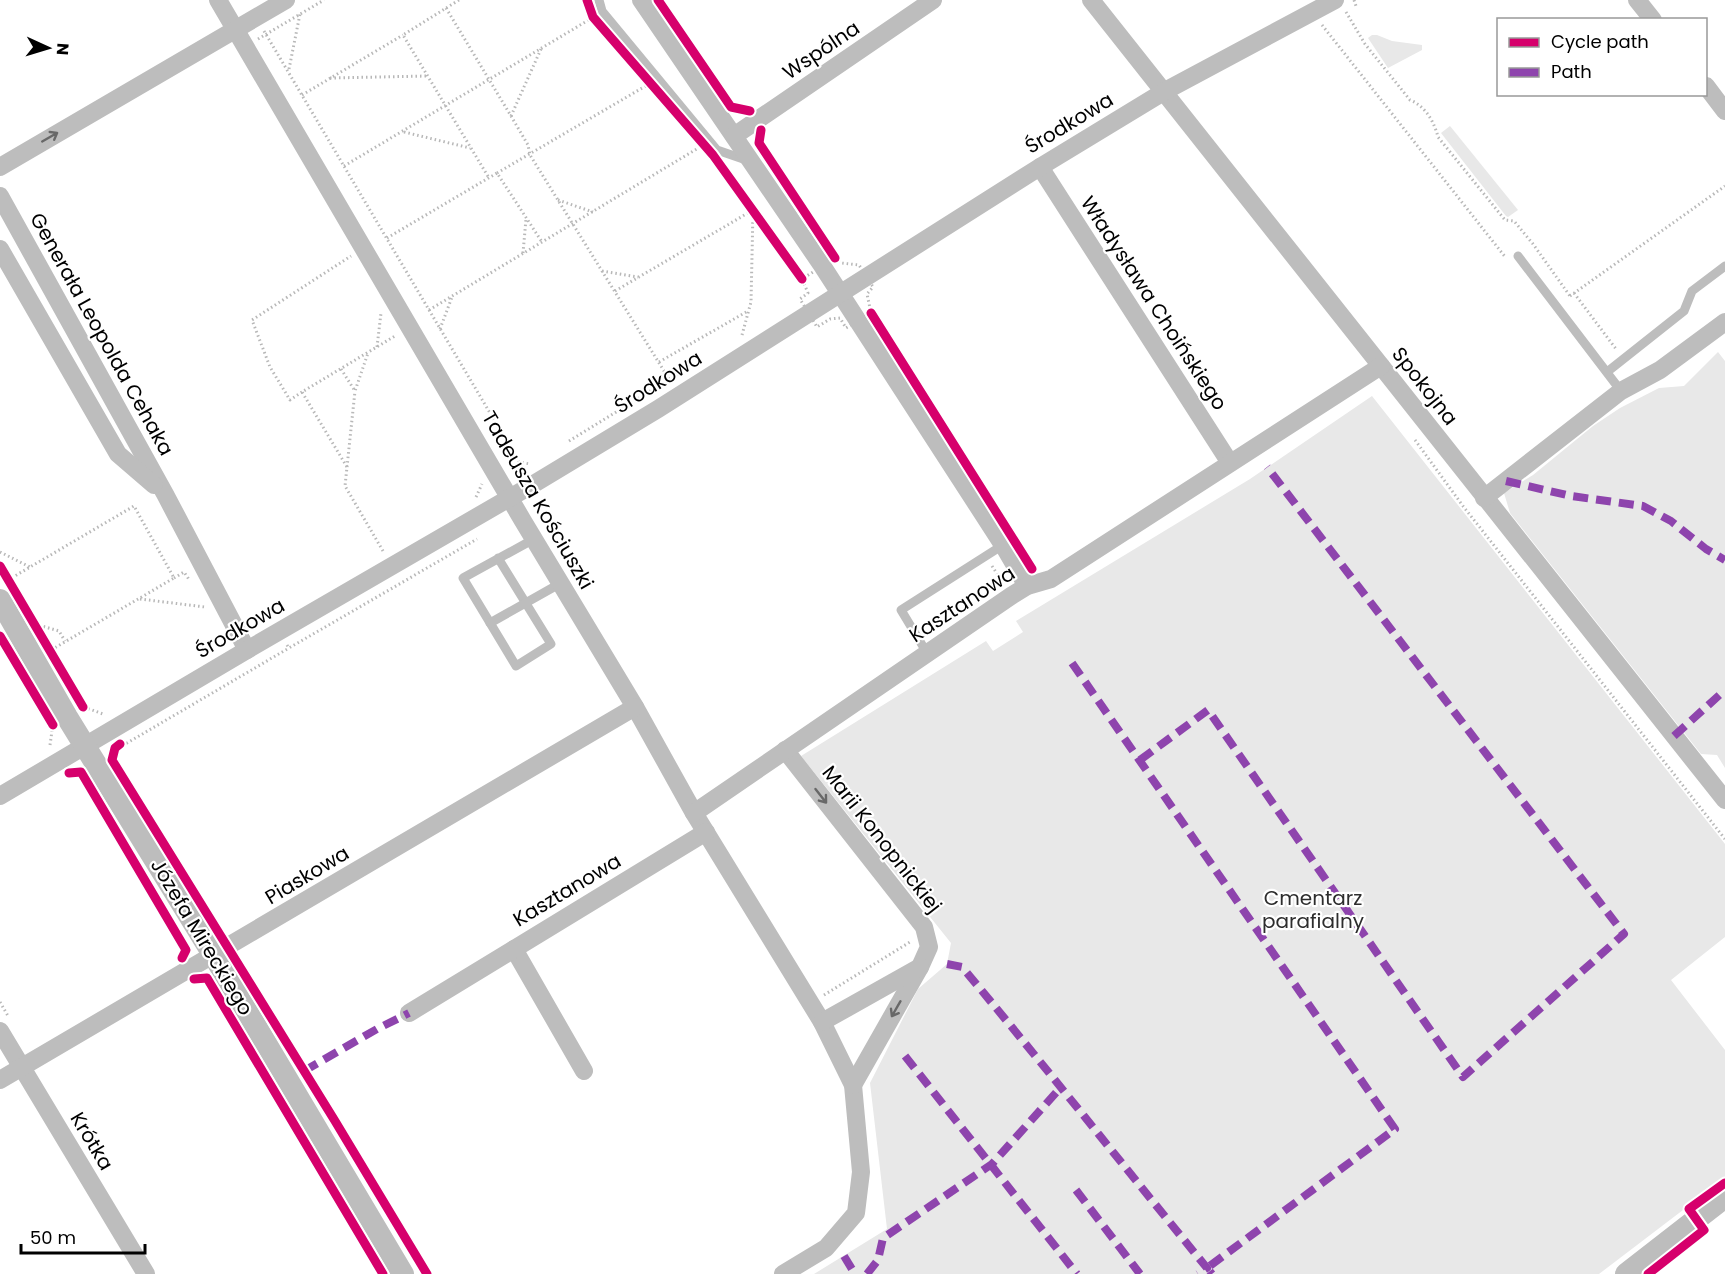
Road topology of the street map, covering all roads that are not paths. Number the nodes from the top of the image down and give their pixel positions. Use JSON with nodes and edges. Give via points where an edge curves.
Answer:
{"nodes":[{"id":1,"x":218,"y":0,"type":"edge"},
{"id":2,"x":286,"y":0,"type":"edge"},
{"id":3,"x":599,"y":0,"type":"edge"},
{"id":4,"x":641,"y":0,"type":"edge"},
{"id":5,"x":933,"y":0,"type":"edge"},
{"id":6,"x":1091,"y":0,"type":"edge"},
{"id":7,"x":1637,"y":0,"type":"edge"},
{"id":8,"x":1341,"y":6,"type":"edge"},
{"id":9,"x":1651,"y":18,"type":"edge"},
{"id":10,"x":234,"y":28,"type":"junction"},
{"id":11,"x":1707,"y":87,"type":"edge"},
{"id":12,"x":1165,"y":91,"type":"junction"},
{"id":13,"x":1725,"y":111,"type":"edge"},
{"id":14,"x":734,"y":136,"type":"junction"},
{"id":15,"x":752,"y":163,"type":"junction"},
{"id":16,"x":0,"y":167,"type":"edge"},
{"id":17,"x":1040,"y":167,"type":"junction"},
{"id":18,"x":0,"y":196,"type":"edge"},
{"id":19,"x":0,"y":249,"type":"edge"},
{"id":20,"x":1518,"y":256,"type":"road end"},
{"id":21,"x":1725,"y":266,"type":"edge"},
{"id":22,"x":840,"y":294,"type":"junction"},
{"id":23,"x":1725,"y":322,"type":"edge"},
{"id":24,"x":1381,"y":366,"type":"junction"},
{"id":25,"x":1606,"y":372,"type":"junction"},
{"id":26,"x":1621,"y":391,"type":"junction"},
{"id":27,"x":1230,"y":463,"type":"junction"},
{"id":28,"x":165,"y":494,"type":"junction"},
{"id":29,"x":510,"y":498,"type":"junction"},
{"id":30,"x":1484,"y":498,"type":"junction"},
{"id":31,"x":534,"y":539,"type":"junction"},
{"id":32,"x":1003,"y":545,"type":"junction"},
{"id":33,"x":498,"y":558,"type":"junction"},
{"id":34,"x":561,"y":583,"type":"junction"},
{"id":35,"x":1027,"y":586,"type":"junction"},
{"id":36,"x":4,"y":590,"type":"edge"},
{"id":37,"x":526,"y":603,"type":"junction"},
{"id":38,"x":490,"y":623,"type":"junction"},
{"id":39,"x":247,"y":650,"type":"junction"},
{"id":40,"x":927,"y":653,"type":"junction"},
{"id":41,"x":635,"y":707,"type":"junction"},
{"id":42,"x":85,"y":747,"type":"junction"},
{"id":43,"x":785,"y":750,"type":"junction"},
{"id":44,"x":0,"y":796,"type":"edge"},
{"id":45,"x":1725,"y":800,"type":"edge"},
{"id":46,"x":694,"y":813,"type":"junction"},
{"id":47,"x":706,"y":832,"type":"junction"},
{"id":48,"x":514,"y":949,"type":"junction"},
{"id":49,"x":214,"y":956,"type":"junction"},
{"id":50,"x":920,"y":967,"type":"junction"},
{"id":51,"x":409,"y":1013,"type":"dead end"},
{"id":52,"x":827,"y":1019,"type":"junction"},
{"id":53,"x":0,"y":1031,"type":"edge"},
{"id":54,"x":21,"y":1067,"type":"junction"},
{"id":55,"x":584,"y":1071,"type":"dead end"},
{"id":56,"x":0,"y":1080,"type":"edge"},
{"id":57,"x":853,"y":1085,"type":"junction"},
{"id":58,"x":1725,"y":1197,"type":"edge"},
{"id":59,"x":146,"y":1274,"type":"edge"},
{"id":60,"x":403,"y":1274,"type":"edge"},
{"id":61,"x":783,"y":1274,"type":"edge"},
{"id":62,"x":1626,"y":1274,"type":"edge"}],
"edges":[{"from":1,"to":10,"type":"street","name":"Tadeusza Kościuszki"},
{"from":2,"to":10,"type":"street"},
{"from":3,"to":15,"type":"lane","via":[[602,11],[717,150]]},
{"from":4,"to":14,"type":"street"},
{"from":5,"to":14,"type":"street","name":"Wspólna"},
{"from":6,"to":12,"type":"street","name":"Spokojna"},
{"from":7,"to":9,"type":"street"},
{"from":8,"to":12,"type":"street","name":"Środkowa"},
{"from":16,"to":10,"type":"street","one_way":true},
{"from":10,"to":29,"type":"street","name":"Tadeusza Kościuszki"},
{"from":11,"to":13,"type":"street"},
{"from":12,"to":17,"type":"street","name":"Środkowa"},
{"from":12,"to":24,"type":"street","name":"Spokojna"},
{"from":14,"to":15,"type":"street"},
{"from":15,"to":22,"type":"street"},
{"from":17,"to":22,"type":"street","name":"Środkowa"},
{"from":17,"to":27,"type":"street","name":"Władysława Choińskiego"},
{"from":18,"to":28,"type":"street","name":"Generała Leopolda Cehaka"},
{"from":19,"to":28,"type":"street","name":"Generała Leopolda Cehaka","via":[[118,454]]},
{"from":20,"to":25,"type":"lane"},
{"from":21,"to":25,"type":"lane","via":[[1692,291],[1684,311]]},
{"from":22,"to":29,"type":"street","name":"Środkowa"},
{"from":22,"to":32,"type":"street"},
{"from":23,"to":26,"type":"street","via":[[1660,370]]},
{"from":24,"to":27,"type":"street","name":"Kasztanowa"},
{"from":24,"to":30,"type":"street","name":"Spokojna"},
{"from":25,"to":26,"type":"lane"},
{"from":26,"to":30,"type":"street"},
{"from":27,"to":35,"type":"street","name":"Kasztanowa","via":[[1051,579]]},
{"from":28,"to":39,"type":"street","name":"Generała Leopolda Cehaka"},
{"from":29,"to":31,"type":"street","name":"Tadeusza Kościuszki"},
{"from":29,"to":39,"type":"street","name":"Środkowa"},
{"from":30,"to":45,"type":"street","name":"Spokojna"},
{"from":31,"to":33,"type":"lane"},
{"from":31,"to":34,"type":"street","name":"Tadeusza Kościuszki"},
{"from":32,"to":35,"type":"street"},
{"from":32,"to":40,"type":"lane","via":[[901,610]]},
{"from":33,"to":37,"type":"lane"},
{"from":33,"to":38,"type":"lane","via":[[463,578]]},
{"from":34,"to":37,"type":"lane"},
{"from":34,"to":41,"type":"street","name":"Tadeusza Kościuszki"},
{"from":35,"to":40,"type":"street","name":"Kasztanowa"},
{"from":36,"to":42,"type":"street","name":"Józefa Mireckiego"},
{"from":37,"to":38,"type":"lane"},
{"from":37,"to":38,"type":"lane","via":[[551,644],[516,666]]},
{"from":39,"to":42,"type":"street","name":"Środkowa"},
{"from":40,"to":43,"type":"street","name":"Kasztanowa"},
{"from":41,"to":46,"type":"street","name":"Tadeusza Kościuszki"},
{"from":41,"to":49,"type":"street","name":"Piaskowa"},
{"from":42,"to":44,"type":"street","name":"Środkowa"},
{"from":42,"to":49,"type":"street","name":"Józefa Mireckiego"},
{"from":43,"to":46,"type":"street","name":"Kasztanowa"},
{"from":43,"to":50,"type":"street","name":"Marii Konopnickiej","one_way":true,"via":[[924,927],[929,947]]},
{"from":46,"to":47,"type":"street","name":"Tadeusza Kościuszki"},
{"from":47,"to":48,"type":"street","name":"Kasztanowa"},
{"from":47,"to":52,"type":"street","name":"Tadeusza Kościuszki"},
{"from":48,"to":51,"type":"street","name":"Kasztanowa"},
{"from":48,"to":55,"type":"street","name":"Kasztanowa"},
{"from":49,"to":54,"type":"street","name":"Piaskowa"},
{"from":49,"to":60,"type":"street","name":"Józefa Mireckiego"},
{"from":50,"to":52,"type":"street"},
{"from":50,"to":57,"type":"street","name":"Marii Konopnickiej","one_way":true},
{"from":52,"to":57,"type":"street"},
{"from":53,"to":54,"type":"street","name":"Krótka"},
{"from":54,"to":56,"type":"street","name":"Piaskowa"},
{"from":54,"to":59,"type":"street","name":"Krótka"},
{"from":57,"to":61,"type":"street","via":[[861,1172],[856,1213],[826,1248]]},
{"from":58,"to":62,"type":"street"}]}
